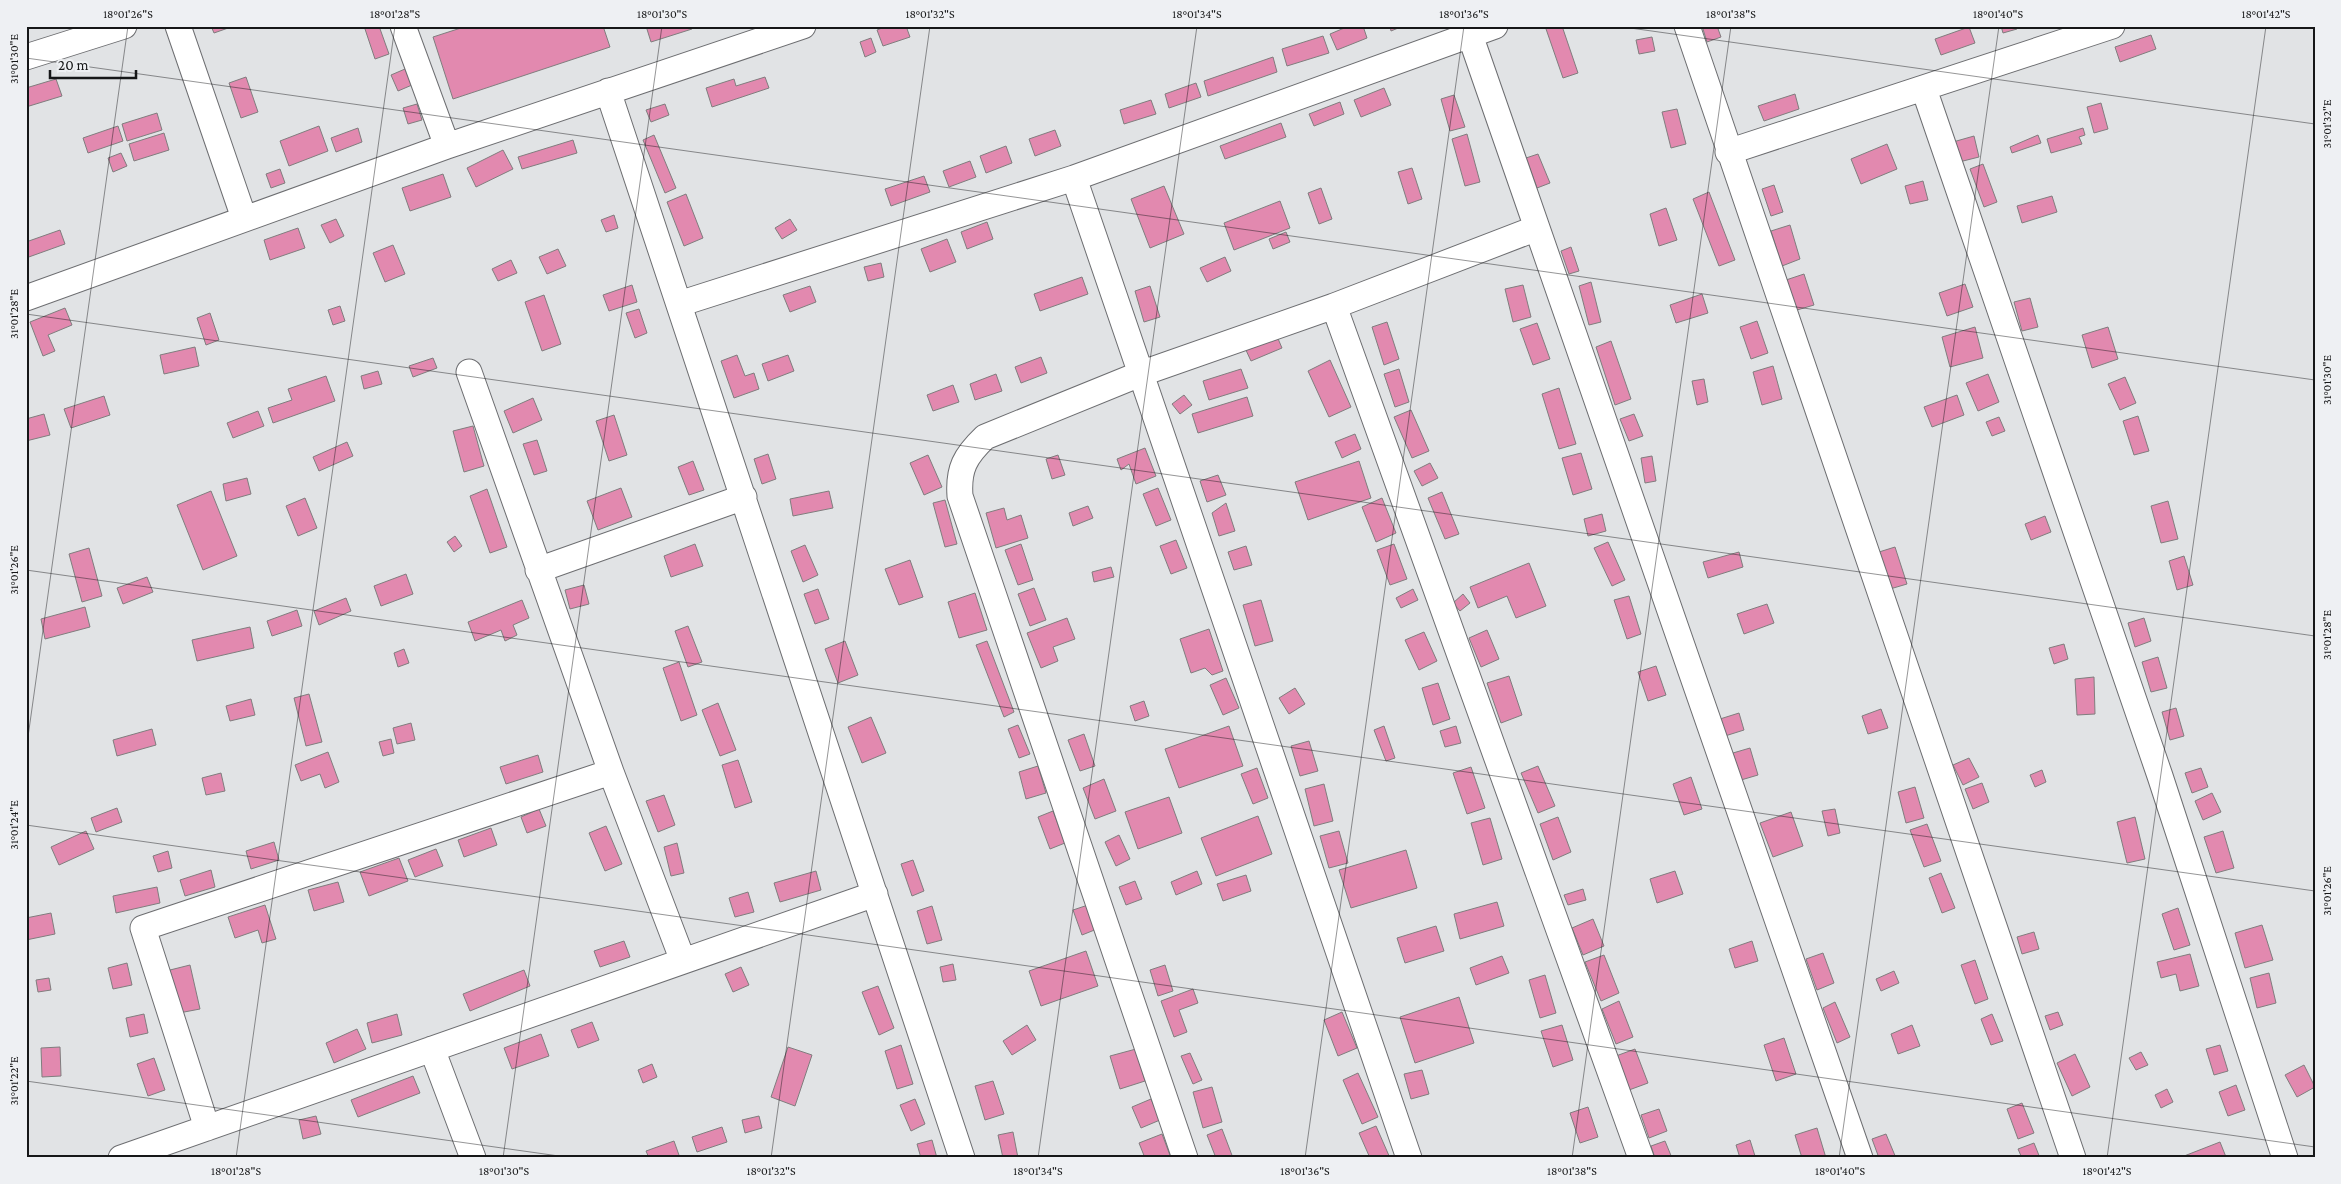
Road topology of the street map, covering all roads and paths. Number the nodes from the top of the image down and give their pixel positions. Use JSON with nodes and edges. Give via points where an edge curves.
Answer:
{"nodes":[{"id":1,"x":124,"y":26,"type":"edge"},
{"id":2,"x":178,"y":26,"type":"edge"},
{"id":3,"x":403,"y":26,"type":"edge"},
{"id":4,"x":803,"y":26,"type":"edge"},
{"id":5,"x":1495,"y":26,"type":"edge"},
{"id":6,"x":1687,"y":26,"type":"edge"},
{"id":7,"x":2112,"y":26,"type":"edge"},
{"id":8,"x":1470,"y":35,"type":"junction"},
{"id":9,"x":26,"y":57,"type":"edge"},
{"id":10,"x":1924,"y":89,"type":"junction"},
{"id":11,"x":608,"y":91,"type":"junction"},
{"id":12,"x":446,"y":146,"type":"junction"},
{"id":13,"x":1728,"y":152,"type":"junction"},
{"id":14,"x":1074,"y":178,"type":"junction"},
{"id":15,"x":244,"y":218,"type":"junction"},
{"id":16,"x":1537,"y":228,"type":"junction"},
{"id":17,"x":26,"y":298,"type":"edge"},
{"id":18,"x":679,"y":304,"type":"junction"},
{"id":19,"x":1334,"y":306,"type":"junction"},
{"id":20,"x":469,"y":372,"type":"dead end"},
{"id":21,"x":1140,"y":374,"type":"junction"},
{"id":22,"x":744,"y":497,"type":"junction"},
{"id":23,"x":538,"y":570,"type":"junction"},
{"id":24,"x":611,"y":772,"type":"junction"},
{"id":25,"x":875,"y":894,"type":"junction"},
{"id":26,"x":683,"y":961,"type":"junction"},
{"id":27,"x":432,"y":1048,"type":"junction"},
{"id":28,"x":207,"y":1128,"type":"junction"},
{"id":29,"x":121,"y":1158,"type":"edge"},
{"id":30,"x":473,"y":1158,"type":"edge"},
{"id":31,"x":962,"y":1158,"type":"edge"},
{"id":32,"x":1185,"y":1158,"type":"edge"},
{"id":33,"x":1409,"y":1158,"type":"edge"},
{"id":34,"x":1641,"y":1158,"type":"edge"},
{"id":35,"x":1860,"y":1158,"type":"edge"},
{"id":36,"x":2073,"y":1158,"type":"edge"},
{"id":37,"x":2285,"y":1158,"type":"edge"}],
"edges":[{"from":1,"to":9,"type":"street"},
{"from":2,"to":15,"type":"street"},
{"from":3,"to":12,"type":"street"},
{"from":4,"to":11,"type":"street"},
{"from":5,"to":8,"type":"street"},
{"from":6,"to":13,"type":"street"},
{"from":7,"to":10,"type":"street"},
{"from":8,"to":14,"type":"street"},
{"from":8,"to":16,"type":"street"},
{"from":10,"to":13,"type":"street"},
{"from":10,"to":37,"type":"street","via":[[2160,776]]},
{"from":11,"to":12,"type":"street"},
{"from":11,"to":18,"type":"street"},
{"from":12,"to":15,"type":"street"},
{"from":13,"to":36,"type":"street"},
{"from":14,"to":18,"type":"street"},
{"from":14,"to":21,"type":"street"},
{"from":15,"to":17,"type":"street"},
{"from":16,"to":19,"type":"street"},
{"from":16,"to":35,"type":"street"},
{"from":18,"to":22,"type":"street"},
{"from":19,"to":21,"type":"street"},
{"from":19,"to":34,"type":"street"},
{"from":20,"to":23,"type":"street"},
{"from":21,"to":32,"type":"street","via":[[985,436],[970,451],[959,482],[960,496]]},
{"from":21,"to":33,"type":"street"},
{"from":22,"to":23,"type":"street"},
{"from":22,"to":25,"type":"street"},
{"from":23,"to":24,"type":"street"},
{"from":24,"to":26,"type":"street"},
{"from":24,"to":28,"type":"street","via":[[143,928]]},
{"from":25,"to":26,"type":"street"},
{"from":25,"to":31,"type":"street"},
{"from":26,"to":27,"type":"street"},
{"from":27,"to":28,"type":"street"},
{"from":27,"to":30,"type":"street"},
{"from":28,"to":29,"type":"street"}]}
